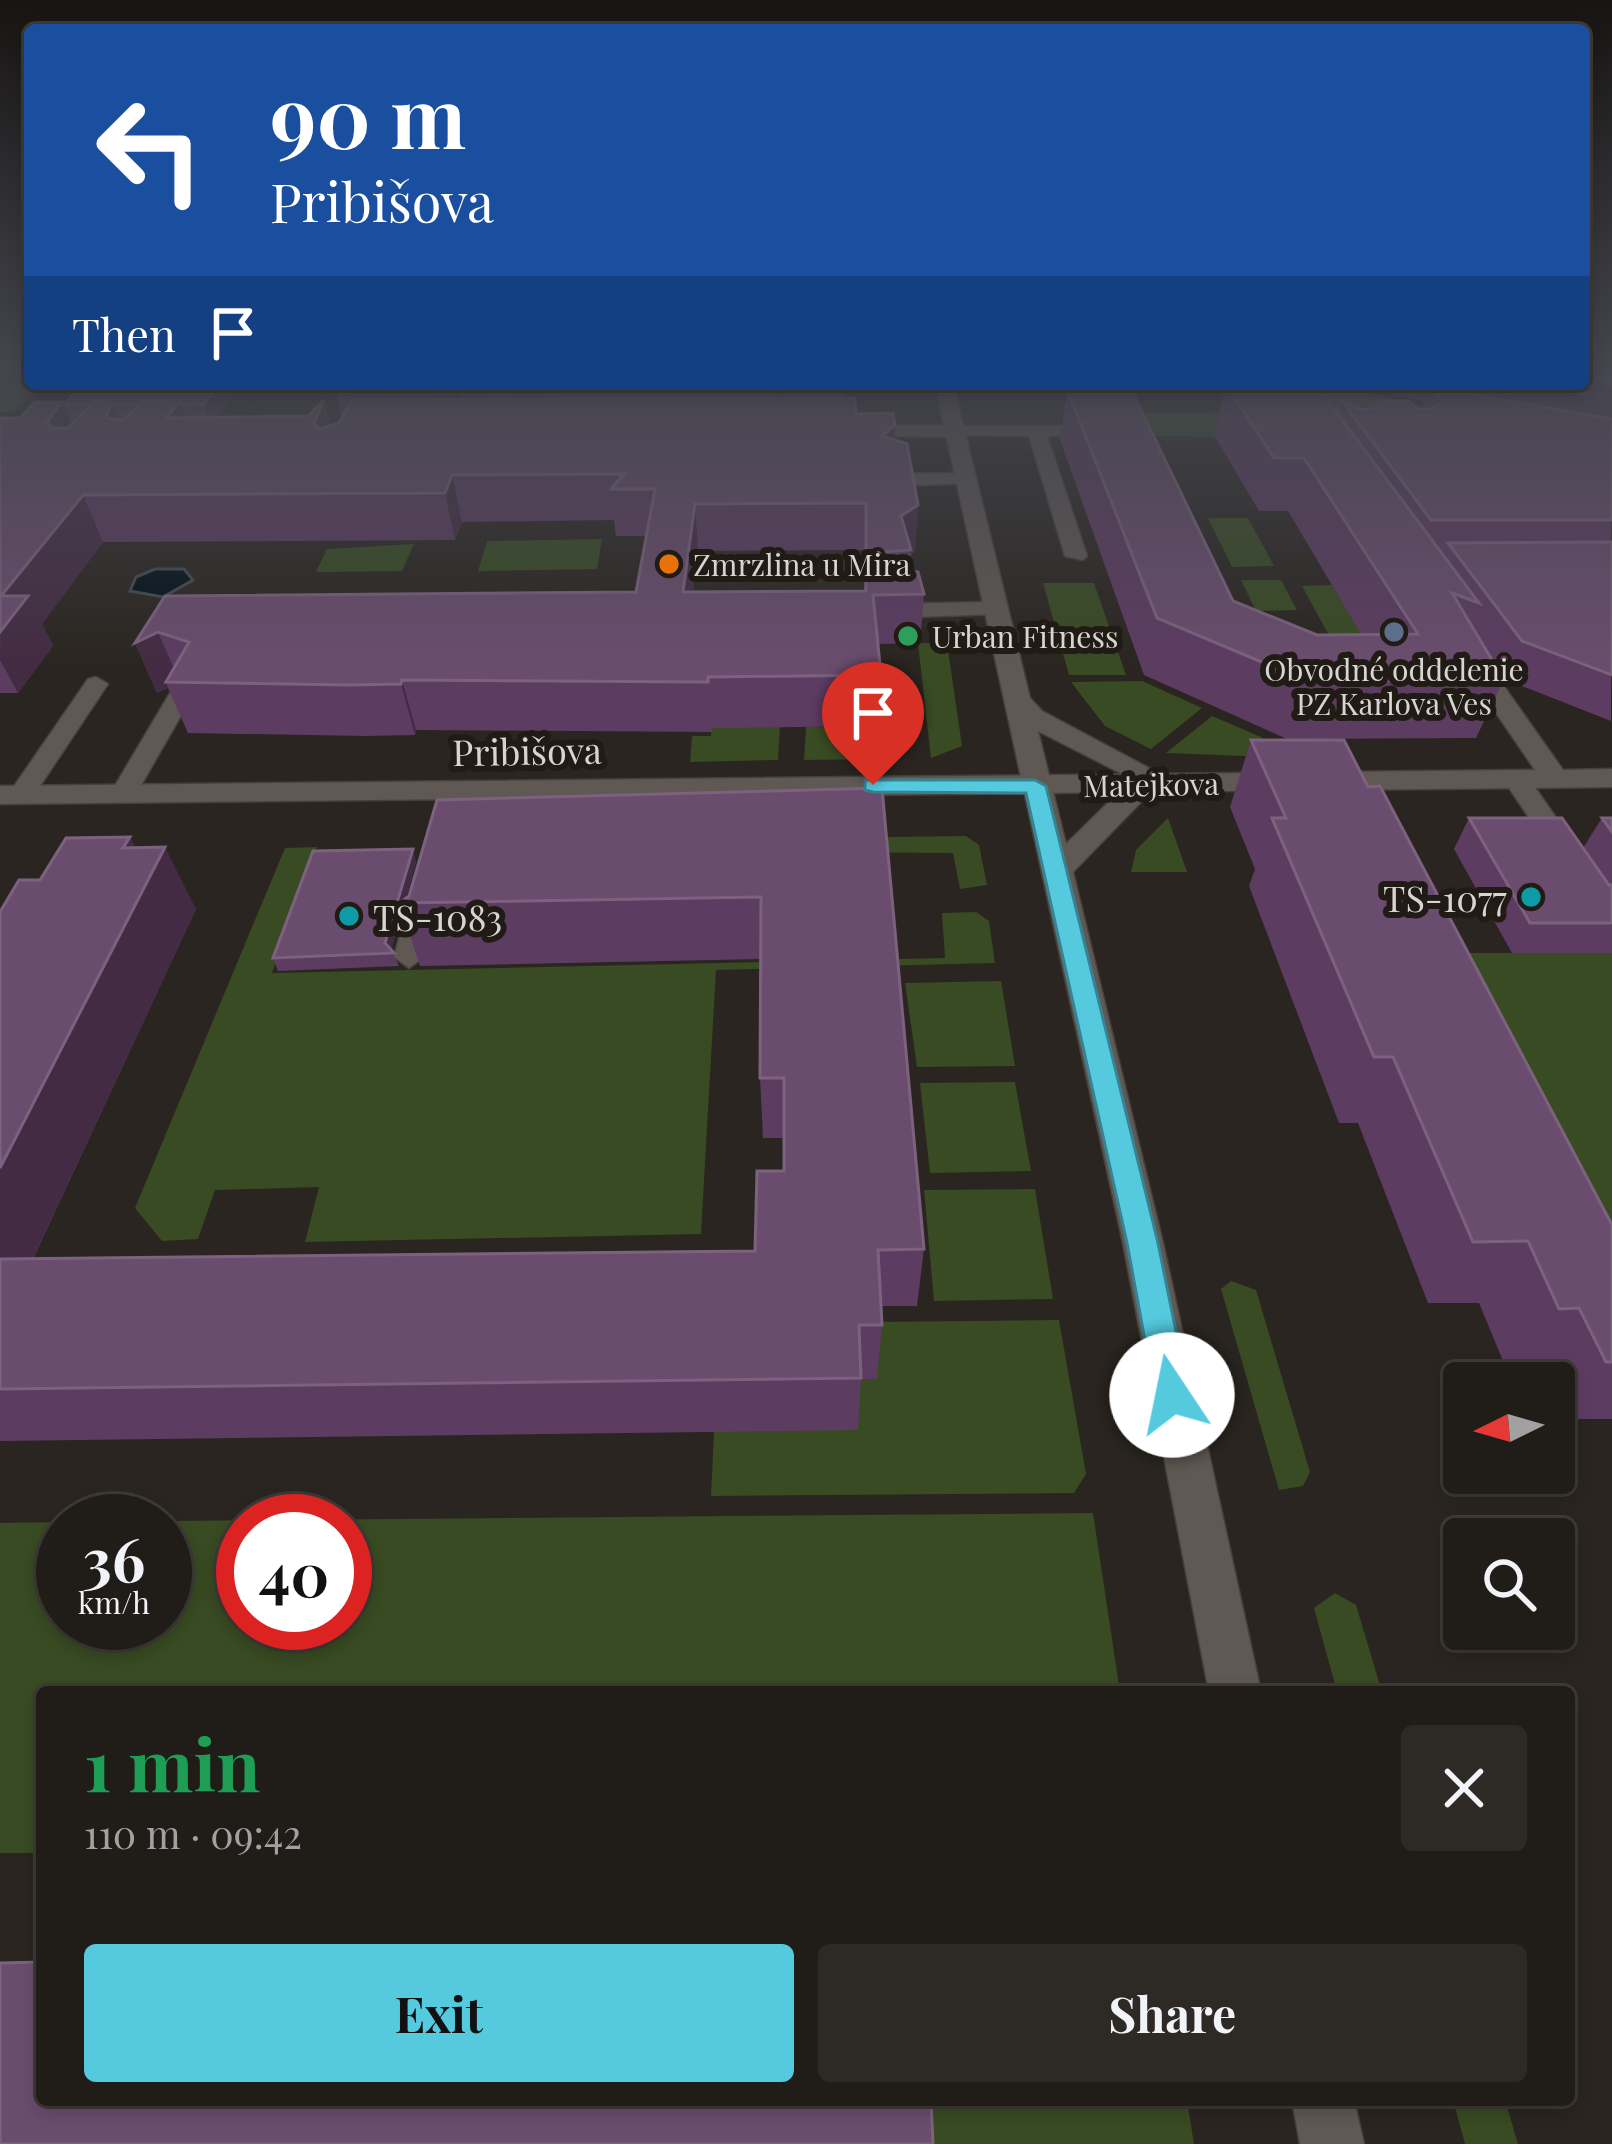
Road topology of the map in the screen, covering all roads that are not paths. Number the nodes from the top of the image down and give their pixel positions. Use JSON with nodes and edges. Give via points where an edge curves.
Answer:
{"nodes":[{"id":1,"x":963,"y":467,"type":"edge"},
{"id":2,"x":1048,"y":467,"type":"edge"},
{"id":3,"x":965,"y":479,"type":"junction"},
{"id":4,"x":894,"y":480,"type":"edge"},
{"id":5,"x":1076,"y":556,"type":"dead end"},
{"id":6,"x":993,"y":609,"type":"junction"},
{"id":7,"x":869,"y":611,"type":"edge"},
{"id":8,"x":1457,"y":638,"type":"edge"},
{"id":9,"x":97,"y":683,"type":"dead end"},
{"id":10,"x":182,"y":693,"type":"edge"},
{"id":11,"x":1013,"y":695,"type":"junction"},
{"id":12,"x":1612,"y":778,"type":"edge"},
{"id":13,"x":1516,"y":779,"type":"junction"},
{"id":14,"x":1555,"y":779,"type":"junction"},
{"id":15,"x":1162,"y":783,"type":"junction"},
{"id":16,"x":1035,"y":786,"type":"junction"},
{"id":17,"x":455,"y":790,"type":"junction"},
{"id":18,"x":123,"y":794,"type":"junction"},
{"id":19,"x":10,"y":795,"type":"edge"},
{"id":20,"x":446,"y":821,"type":"edge"},
{"id":21,"x":0,"y":826,"type":"edge"},
{"id":22,"x":1055,"y":872,"type":"junction"},
{"id":23,"x":1580,"y":872,"type":"edge"},
{"id":24,"x":431,"y":877,"type":"edge"},
{"id":25,"x":409,"y":957,"type":"edge"},
{"id":26,"x":1234,"y":1686,"type":"edge"},
{"id":27,"x":1324,"y":2106,"type":"edge"},
{"id":28,"x":1332,"y":2144,"type":"edge"}],
"edges":[{"from":1,"to":3,"type":"street"},
{"from":2,"to":5,"type":"lane"},
{"from":3,"to":4,"type":"lane"},
{"from":3,"to":6,"type":"street"},
{"from":6,"to":7,"type":"lane"},
{"from":6,"to":11,"type":"street"},
{"from":8,"to":14,"type":"street"},
{"from":9,"to":19,"type":"lane"},
{"from":10,"to":18,"type":"lane"},
{"from":11,"to":15,"type":"street","via":[[1043,724]]},
{"from":11,"to":16,"type":"street"},
{"from":12,"to":14,"type":"street","name":"Matejkova"},
{"from":13,"to":14,"type":"street","name":"Matejkova"},
{"from":13,"to":15,"type":"street","name":"Matejkova","via":[[1366,792]]},
{"from":13,"to":23,"type":"lane"},
{"from":15,"to":16,"type":"street","name":"Matejkova"},
{"from":15,"to":22,"type":"street","via":[[1136,792]]},
{"from":16,"to":17,"type":"street","name":"Pribišova"},
{"from":16,"to":22,"type":"street"},
{"from":17,"to":18,"type":"street","name":"Pribišova"},
{"from":17,"to":20,"type":"lane"},
{"from":18,"to":19,"type":"street","name":"Pribišova"},
{"from":19,"to":21,"type":"street"},
{"from":22,"to":26,"type":"street","via":[[1143,1243]]},
{"from":24,"to":25,"type":"lane"},
{"from":27,"to":28,"type":"street"}]}
